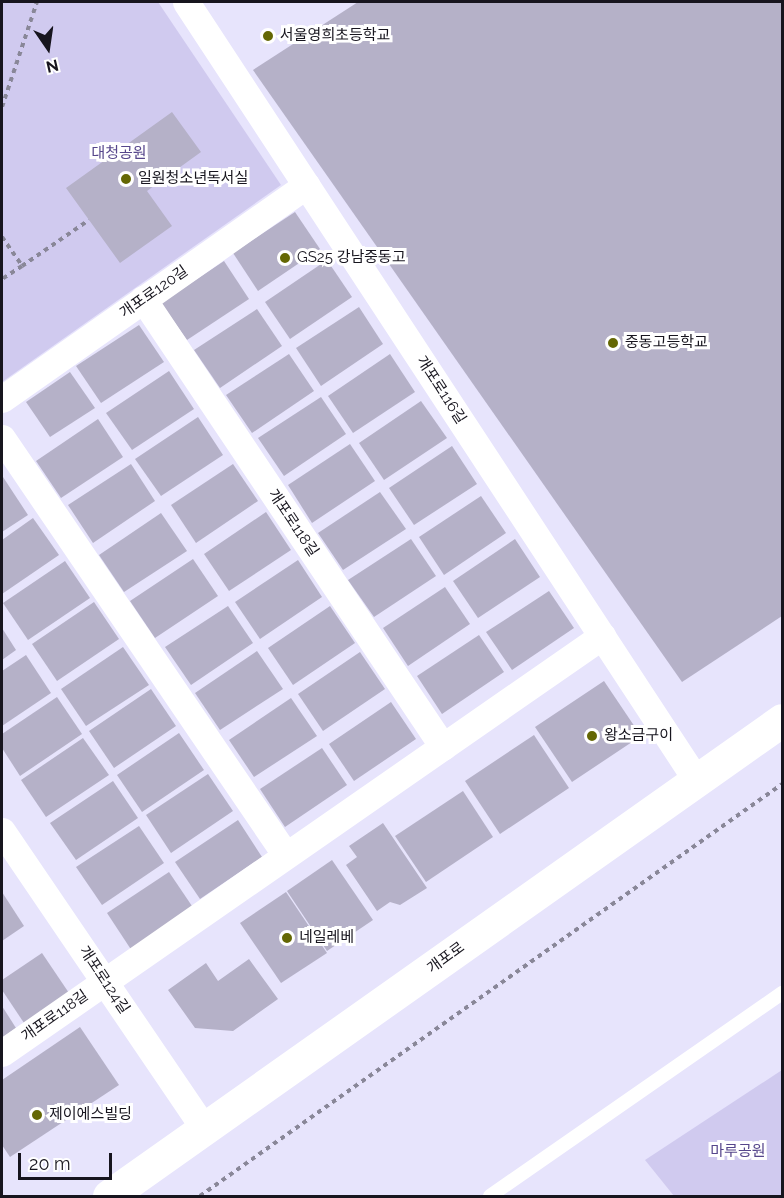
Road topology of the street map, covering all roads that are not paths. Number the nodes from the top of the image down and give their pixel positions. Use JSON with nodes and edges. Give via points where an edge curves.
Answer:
{"nodes":[{"id":1,"x":186,"y":2,"type":"edge"},
{"id":2,"x":306,"y":185,"type":"junction"},
{"id":3,"x":143,"y":299,"type":"junction"},
{"id":4,"x":2,"y":399,"type":"edge"},
{"id":5,"x":2,"y":438,"type":"edge"},
{"id":6,"x":602,"y":636,"type":"junction"},
{"id":7,"x":783,"y":720,"type":"edge"},
{"id":8,"x":443,"y":747,"type":"junction"},
{"id":9,"x":695,"y":778,"type":"junction"},
{"id":10,"x":2,"y":831,"type":"edge"},
{"id":11,"x":285,"y":854,"type":"junction"},
{"id":12,"x":104,"y":981,"type":"junction"},
{"id":13,"x":783,"y":993,"type":"edge"},
{"id":14,"x":2,"y":1053,"type":"edge"},
{"id":15,"x":205,"y":1130,"type":"junction"},
{"id":16,"x":109,"y":1197,"type":"edge"},
{"id":17,"x":489,"y":1197,"type":"edge"}],
"edges":[{"from":1,"to":2,"type":"street","name":"개포로116길"},
{"from":2,"to":3,"type":"street","name":"개포로120길"},
{"from":2,"to":6,"type":"street","name":"개포로116길"},
{"from":3,"to":4,"type":"street","name":"개포로120길"},
{"from":3,"to":8,"type":"street","name":"개포로118길"},
{"from":5,"to":11,"type":"street"},
{"from":6,"to":8,"type":"street","name":"개포로118길"},
{"from":6,"to":9,"type":"street","name":"개포로116길"},
{"from":7,"to":9,"type":"street","name":"개포로"},
{"from":8,"to":11,"type":"street","name":"개포로118길"},
{"from":9,"to":15,"type":"street","name":"개포로"},
{"from":10,"to":12,"type":"street","name":"개포로124길"},
{"from":11,"to":12,"type":"street","name":"개포로118길"},
{"from":12,"to":14,"type":"street","name":"개포로118길"},
{"from":12,"to":15,"type":"street","name":"개포로124길"},
{"from":13,"to":17,"type":"lane"},
{"from":15,"to":16,"type":"street","name":"개포로"}]}
